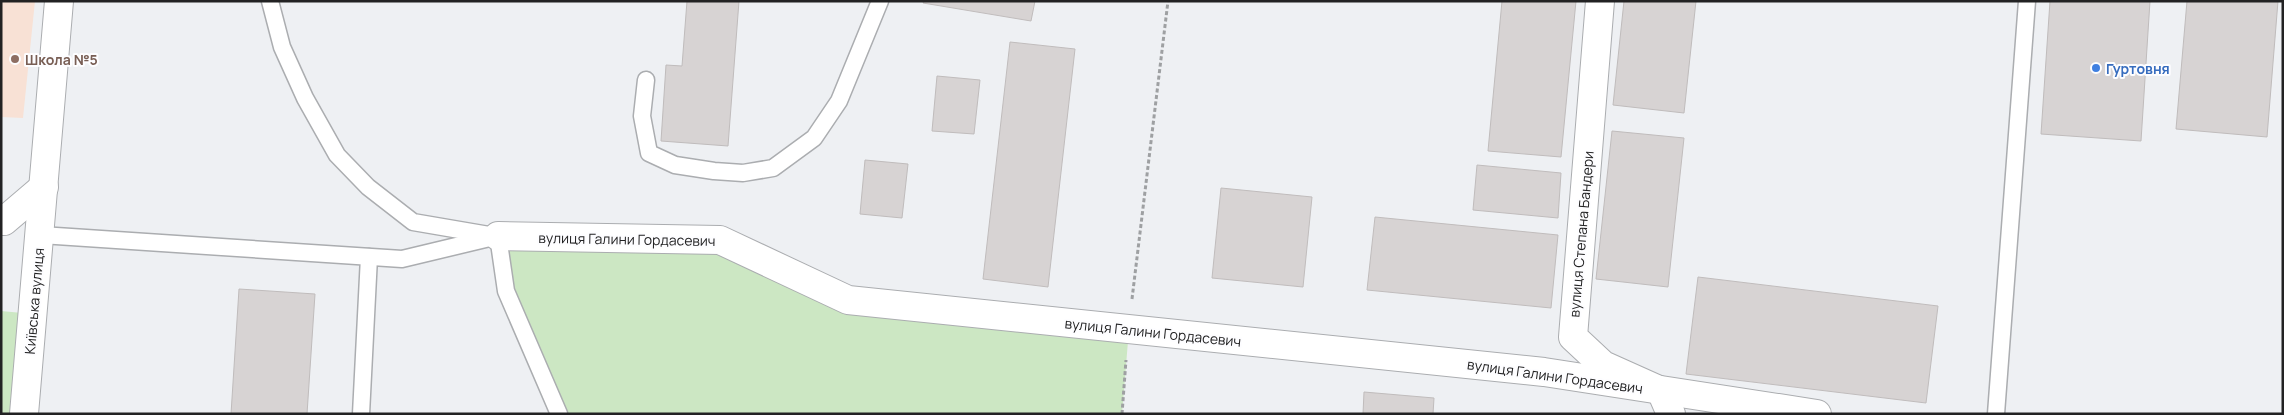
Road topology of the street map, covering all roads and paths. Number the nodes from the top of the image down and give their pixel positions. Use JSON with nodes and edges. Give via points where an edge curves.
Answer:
{"nodes":[{"id":1,"x":59,"y":1,"type":"edge"},
{"id":2,"x":270,"y":1,"type":"edge"},
{"id":3,"x":880,"y":1,"type":"edge"},
{"id":4,"x":1168,"y":1,"type":"edge"},
{"id":5,"x":1600,"y":1,"type":"edge"},
{"id":6,"x":2027,"y":1,"type":"edge"},
{"id":7,"x":646,"y":80,"type":"dead end"},
{"id":8,"x":44,"y":187,"type":"junction"},
{"id":9,"x":1,"y":221,"type":"edge"},
{"id":10,"x":40,"y":235,"type":"junction"},
{"id":11,"x":498,"y":236,"type":"junction"},
{"id":12,"x":369,"y":257,"type":"junction"},
{"id":13,"x":1129,"y":329,"type":"junction"},
{"id":14,"x":1666,"y":402,"type":"edge"},
{"id":15,"x":24,"y":414,"type":"edge"},
{"id":16,"x":361,"y":414,"type":"edge"},
{"id":17,"x":559,"y":414,"type":"edge"},
{"id":18,"x":1122,"y":414,"type":"edge"},
{"id":19,"x":1817,"y":414,"type":"edge"},
{"id":20,"x":1996,"y":414,"type":"edge"}],
"edges":[{"from":1,"to":8,"type":"street","name":"Київська вулиця"},
{"from":2,"to":11,"type":"lane","via":[[282,47],[305,98],[337,155],[362,181],[413,222]]},
{"from":3,"to":7,"type":"lane","via":[[839,100],[814,138],[773,168],[743,173],[714,171],[675,165],[649,153],[642,116]]},
{"from":4,"to":13,"type":"path"},
{"from":5,"to":14,"type":"street","name":"вулиця Степана Бандери","via":[[1573,337],[1603,365]]},
{"from":6,"to":20,"type":"lane"},
{"from":8,"to":9,"type":"street"},
{"from":8,"to":10,"type":"street","name":"Київська вулиця"},
{"from":10,"to":12,"type":"lane"},
{"from":10,"to":15,"type":"street","name":"Київська вулиця"},
{"from":11,"to":12,"type":"lane","via":[[402,259]]},
{"from":11,"to":13,"type":"street","name":"вулиця Галини Гордасевич","via":[[720,240],[848,300]]},
{"from":11,"to":17,"type":"lane","via":[[506,291]]},
{"from":12,"to":16,"type":"lane"},
{"from":13,"to":14,"type":"street","name":"вулиця Галини Гордасевич","via":[[1544,372]]},
{"from":13,"to":18,"type":"path"},
{"from":14,"to":19,"type":"street","name":"вулиця Галини Гордасевич"}]}
